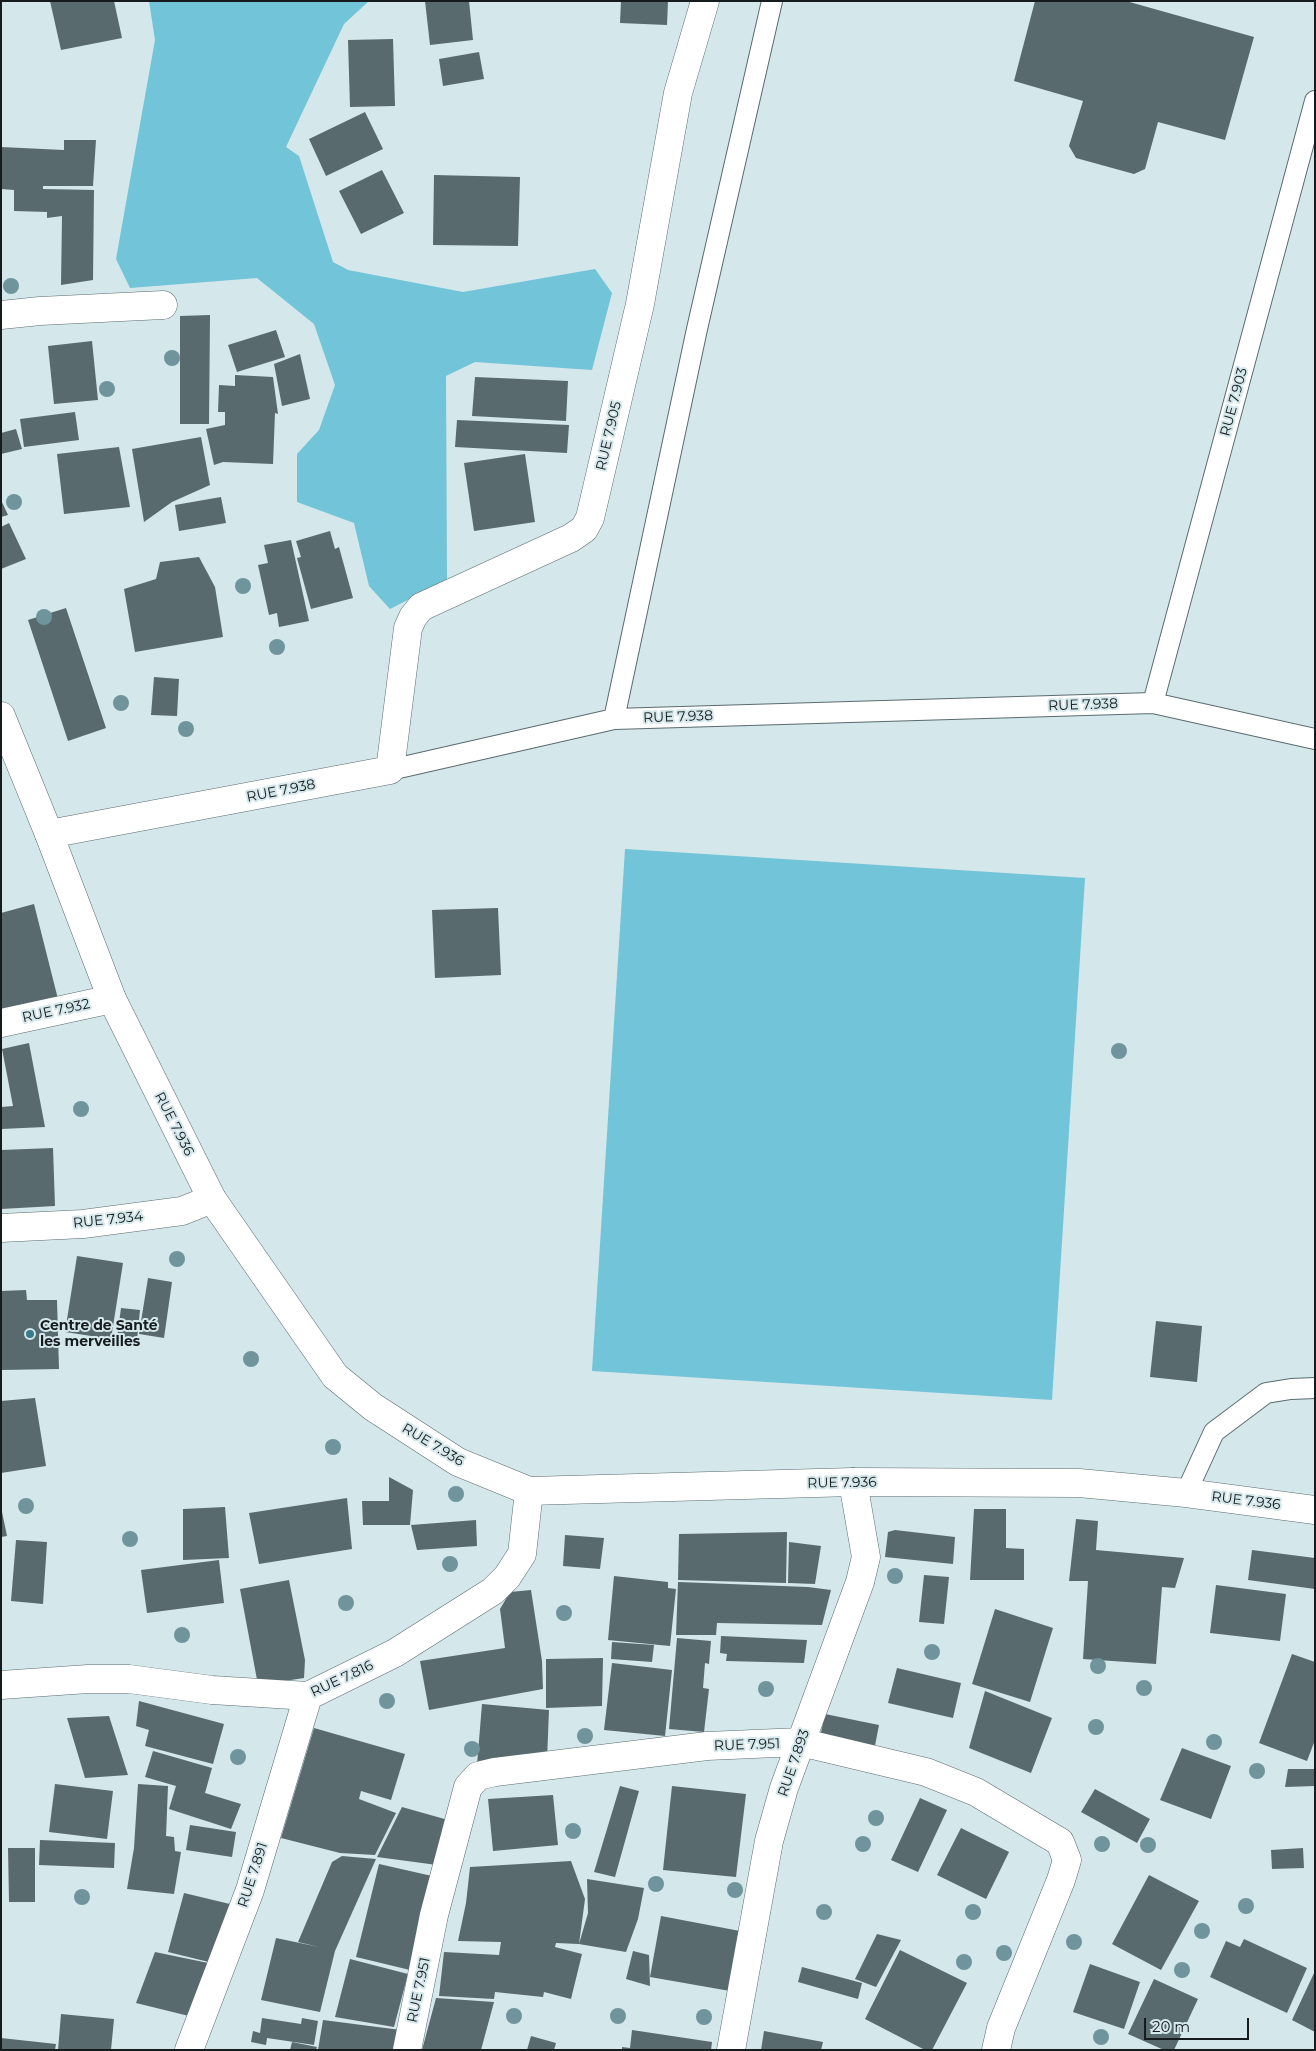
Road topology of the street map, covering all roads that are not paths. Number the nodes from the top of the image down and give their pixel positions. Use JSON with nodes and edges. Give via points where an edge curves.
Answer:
{"nodes":[{"id":1,"x":705,"y":1,"type":"edge"},
{"id":2,"x":772,"y":1,"type":"edge"},
{"id":3,"x":1315,"y":101,"type":"edge"},
{"id":4,"x":163,"y":305,"type":"dead end"},
{"id":5,"x":1,"y":315,"type":"edge"},
{"id":6,"x":1153,"y":703,"type":"junction"},
{"id":7,"x":1,"y":716,"type":"edge"},
{"id":8,"x":614,"y":719,"type":"junction"},
{"id":9,"x":1315,"y":739,"type":"edge"},
{"id":10,"x":390,"y":770,"type":"junction"},
{"id":11,"x":49,"y":834,"type":"junction"},
{"id":12,"x":112,"y":999,"type":"junction"},
{"id":13,"x":1,"y":1023,"type":"edge"},
{"id":14,"x":212,"y":1199,"type":"junction"},
{"id":15,"x":1,"y":1228,"type":"edge"},
{"id":16,"x":1315,"y":1388,"type":"edge"},
{"id":17,"x":853,"y":1482,"type":"junction"},
{"id":18,"x":529,"y":1491,"type":"junction"},
{"id":19,"x":1186,"y":1493,"type":"junction"},
{"id":20,"x":1315,"y":1510,"type":"edge"},
{"id":21,"x":1,"y":1685,"type":"edge"},
{"id":22,"x":308,"y":1696,"type":"junction"},
{"id":23,"x":800,"y":1742,"type":"junction"},
{"id":24,"x":189,"y":2050,"type":"edge"},
{"id":25,"x":407,"y":2050,"type":"edge"},
{"id":26,"x":731,"y":2050,"type":"edge"},
{"id":27,"x":996,"y":2050,"type":"edge"}],
"edges":[{"from":1,"to":10,"type":"street","name":"RUE 7.905","via":[[678,93],[640,304],[590,518],[584,529],[571,538],[421,607],[412,617]]},
{"from":2,"to":8,"type":"lane","via":[[697,329]]},
{"from":3,"to":6,"type":"lane","name":"RUE 7.903"},
{"from":4,"to":5,"type":"street"},
{"from":6,"to":8,"type":"lane","name":"RUE 7.938"},
{"from":6,"to":9,"type":"lane","name":"RUE 7.938"},
{"from":7,"to":11,"type":"street","name":"RUE 7.936"},
{"from":8,"to":10,"type":"lane","name":"RUE 7.938"},
{"from":10,"to":11,"type":"street","name":"RUE 7.938"},
{"from":11,"to":12,"type":"street","name":"RUE 7.936"},
{"from":12,"to":13,"type":"street","name":"RUE 7.932"},
{"from":12,"to":14,"type":"street","name":"RUE 7.936"},
{"from":14,"to":15,"type":"street","name":"RUE 7.934","via":[[182,1211],[83,1224]]},
{"from":14,"to":18,"type":"street","name":"RUE 7.936","via":[[335,1376],[373,1408],[458,1462]]},
{"from":16,"to":19,"type":"lane","via":[[1266,1393],[1214,1432]]},
{"from":17,"to":18,"type":"street","name":"RUE 7.936"},
{"from":17,"to":19,"type":"street","name":"RUE 7.936","via":[[1079,1483]]},
{"from":17,"to":23,"type":"street","name":"RUE 7.893","via":[[866,1557],[860,1582]]},
{"from":18,"to":22,"type":"street","name":"RUE 7.816","via":[[522,1554],[493,1591],[395,1653]]},
{"from":19,"to":20,"type":"street","name":"RUE 7.936"},
{"from":21,"to":22,"type":"street","name":"RUE 7.816","via":[[88,1678],[129,1679],[212,1690]]},
{"from":22,"to":24,"type":"street","name":"RUE 7.891","via":[[250,1890]]},
{"from":23,"to":25,"type":"street","name":"RUE 7.951","via":[[707,1746],[478,1776],[468,1787],[434,1915]]},
{"from":23,"to":26,"type":"street","name":"RUE 7.893","via":[[769,1841]]},
{"from":23,"to":27,"type":"street","name":"RUE 7.951","via":[[926,1772],[976,1792],[1060,1842],[1067,1860],[1065,1867],[1001,2028]]}]}
